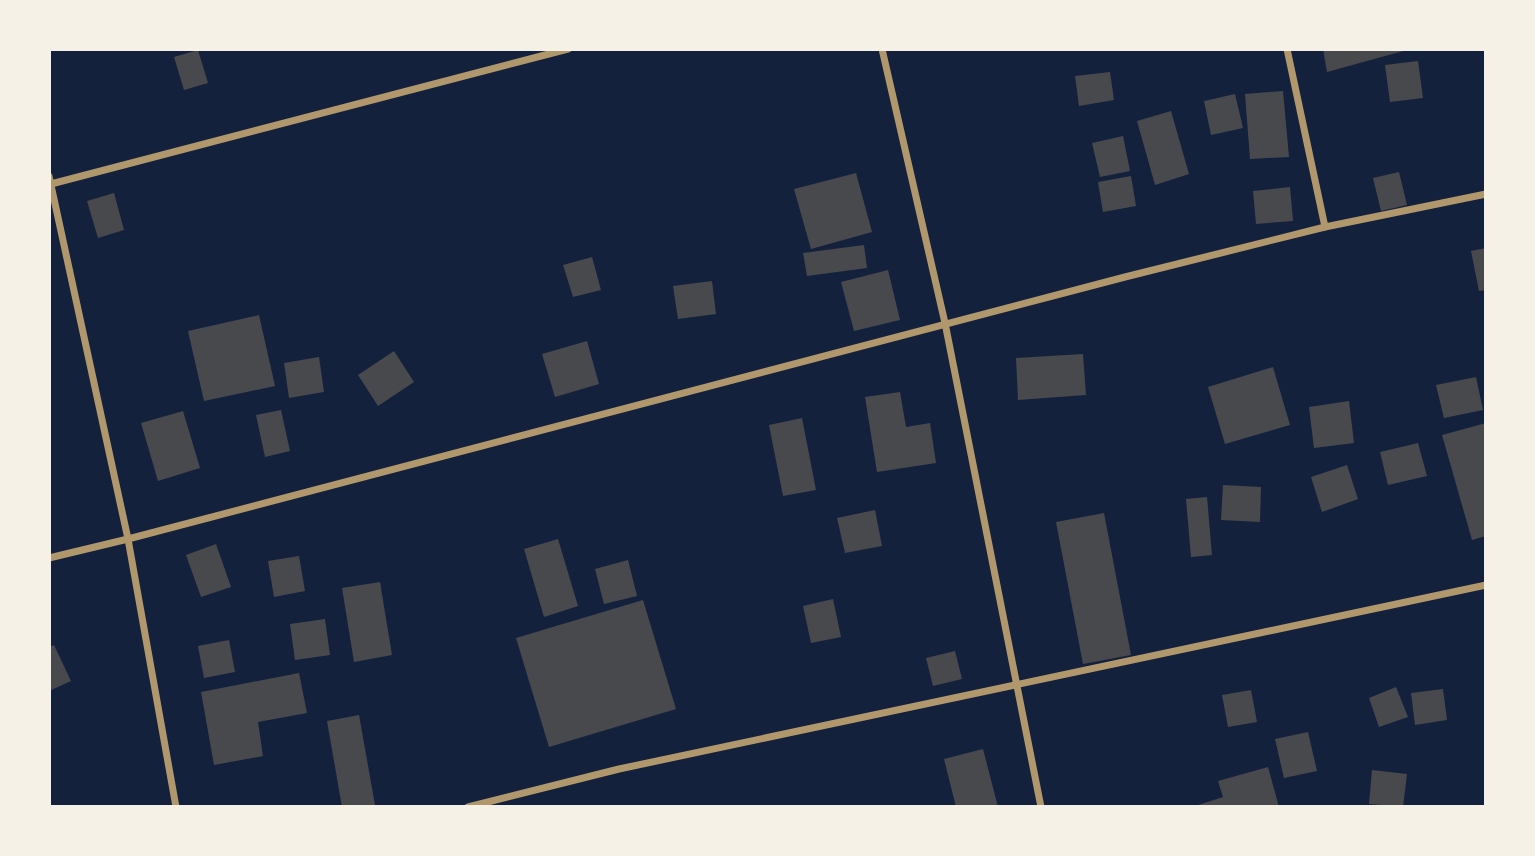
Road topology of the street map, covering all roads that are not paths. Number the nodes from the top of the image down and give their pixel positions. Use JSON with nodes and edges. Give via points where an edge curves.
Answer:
{"nodes":[{"id":1,"x":568,"y":49,"type":"edge"},
{"id":2,"x":882,"y":49,"type":"edge"},
{"id":3,"x":1287,"y":49,"type":"edge"},
{"id":4,"x":50,"y":180,"type":"edge"},
{"id":5,"x":1486,"y":194,"type":"edge"},
{"id":6,"x":1325,"y":227,"type":"junction"},
{"id":7,"x":945,"y":323,"type":"junction"},
{"id":8,"x":128,"y":539,"type":"junction"},
{"id":9,"x":49,"y":558,"type":"edge"},
{"id":10,"x":1486,"y":585,"type":"edge"},
{"id":11,"x":1015,"y":684,"type":"junction"},
{"id":12,"x":176,"y":807,"type":"edge"},
{"id":13,"x":468,"y":807,"type":"edge"},
{"id":14,"x":1041,"y":807,"type":"edge"}],
"edges":[{"from":1,"to":4,"type":"street"},
{"from":2,"to":7,"type":"street"},
{"from":3,"to":6,"type":"street"},
{"from":4,"to":8,"type":"street"},
{"from":5,"to":6,"type":"street"},
{"from":6,"to":7,"type":"street"},
{"from":7,"to":8,"type":"street"},
{"from":7,"to":11,"type":"street"},
{"from":8,"to":9,"type":"street"},
{"from":8,"to":12,"type":"street"},
{"from":10,"to":11,"type":"street"},
{"from":11,"to":13,"type":"street","via":[[619,769]]},
{"from":11,"to":14,"type":"street"}]}
